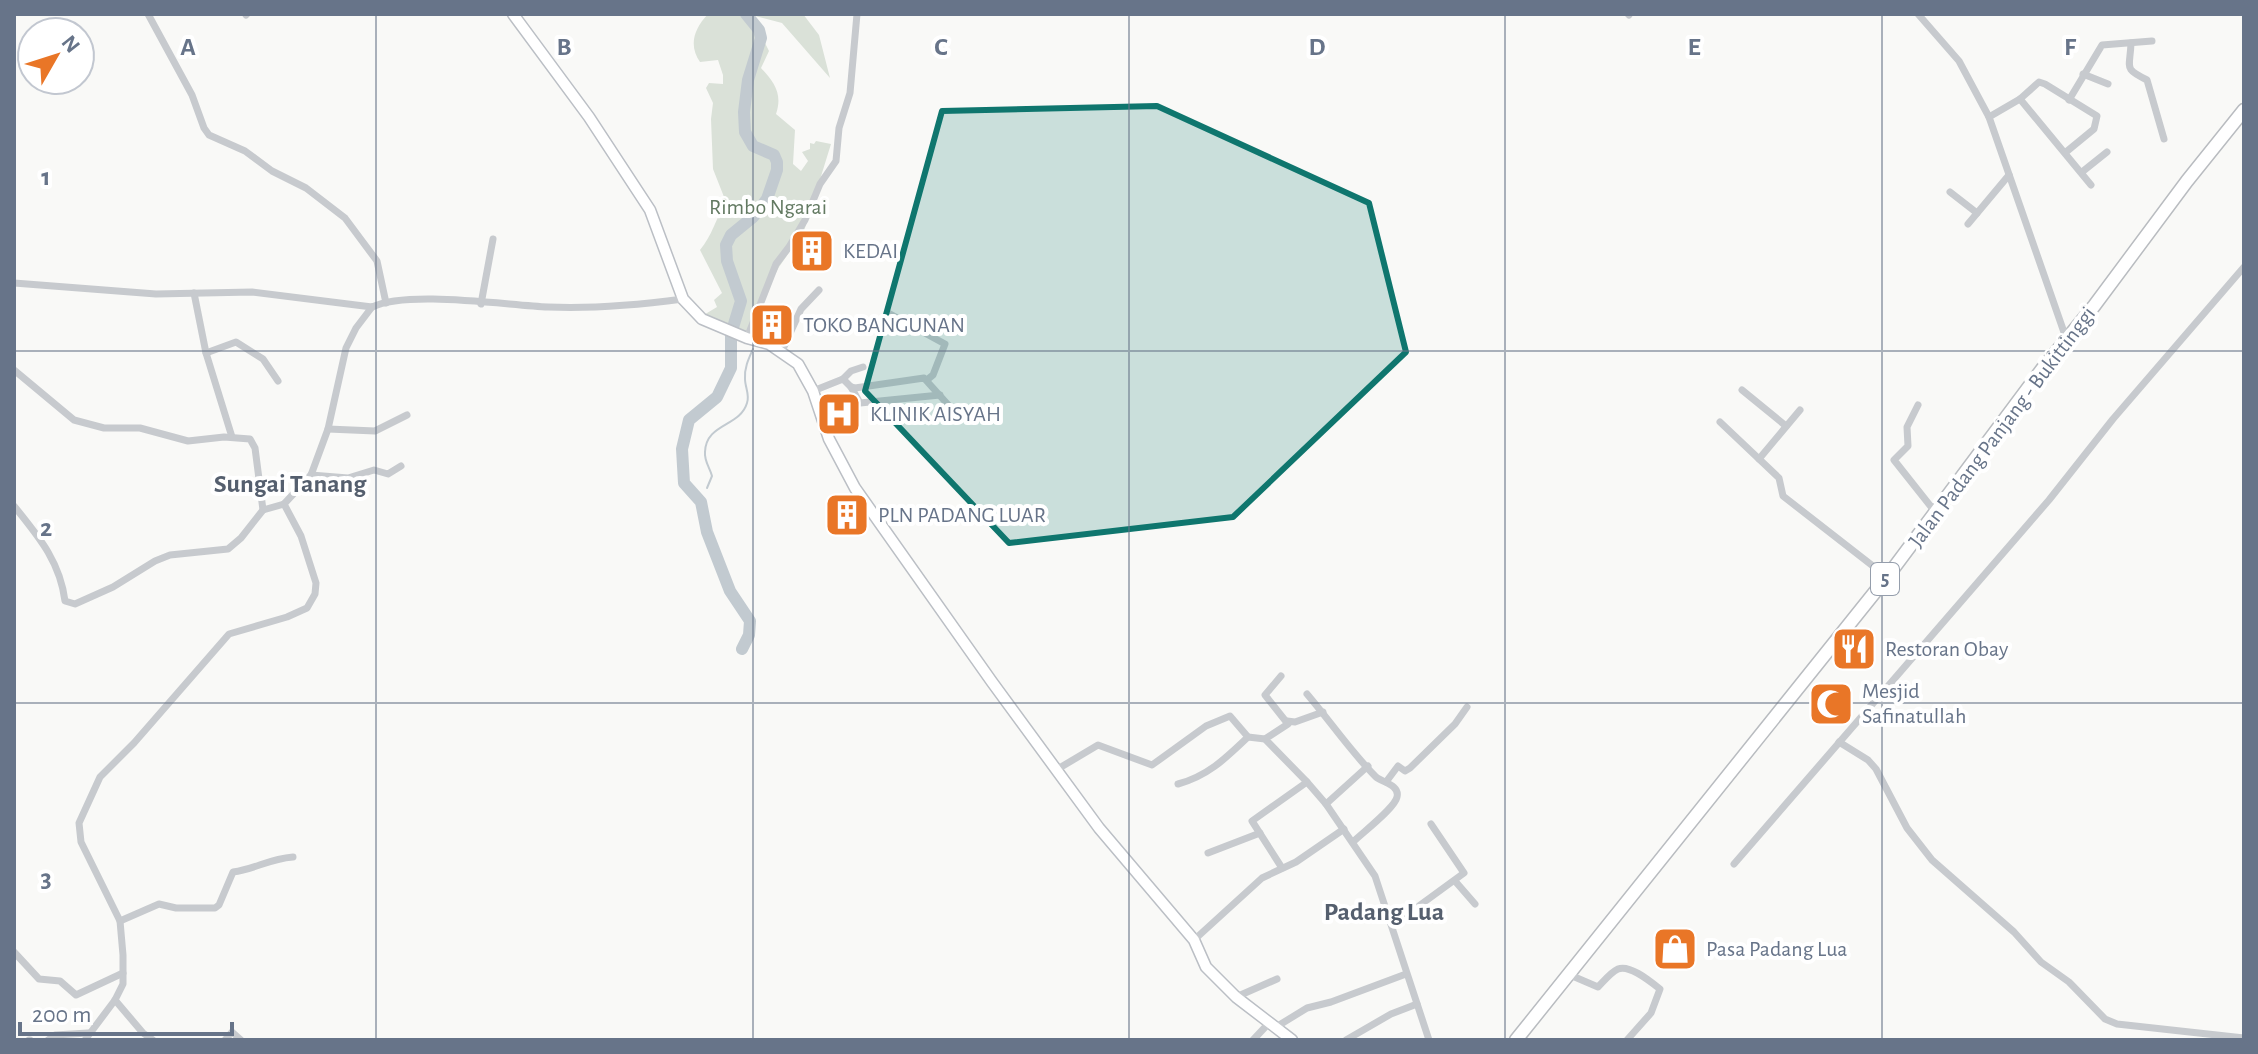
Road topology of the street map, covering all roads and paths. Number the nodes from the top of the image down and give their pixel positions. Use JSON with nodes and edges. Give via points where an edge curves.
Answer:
{"nodes":[{"id":1,"x":148,"y":14,"type":"edge"},
{"id":2,"x":513,"y":14,"type":"edge"},
{"id":3,"x":857,"y":14,"type":"edge"},
{"id":4,"x":1918,"y":14,"type":"edge"},
{"id":5,"x":2152,"y":41,"type":"dead end"},
{"id":6,"x":2131,"y":43,"type":"junction"},
{"id":7,"x":2083,"y":74,"type":"junction"},
{"id":8,"x":2108,"y":84,"type":"dead end"},
{"id":9,"x":2020,"y":99,"type":"junction"},
{"id":10,"x":2069,"y":100,"type":"junction"},
{"id":11,"x":2244,"y":110,"type":"edge"},
{"id":12,"x":1989,"y":117,"type":"junction"},
{"id":13,"x":2164,"y":139,"type":"dead end"},
{"id":14,"x":2066,"y":152,"type":"junction"},
{"id":15,"x":2107,"y":152,"type":"dead end"},
{"id":16,"x":2082,"y":172,"type":"junction"},
{"id":17,"x":2009,"y":175,"type":"junction"},
{"id":18,"x":2091,"y":185,"type":"dead end"},
{"id":19,"x":1950,"y":192,"type":"dead end"},
{"id":20,"x":1977,"y":213,"type":"junction"},
{"id":21,"x":1968,"y":224,"type":"dead end"},
{"id":22,"x":493,"y":239,"type":"dead end"},
{"id":23,"x":2244,"y":267,"type":"edge"},
{"id":24,"x":14,"y":283,"type":"edge"},
{"id":25,"x":819,"y":290,"type":"dead end"},
{"id":26,"x":194,"y":293,"type":"junction"},
{"id":27,"x":683,"y":299,"type":"junction"},
{"id":28,"x":386,"y":303,"type":"junction"},
{"id":29,"x":481,"y":304,"type":"junction"},
{"id":30,"x":372,"y":307,"type":"junction"},
{"id":31,"x":890,"y":314,"type":"dead end"},
{"id":32,"x":746,"y":338,"type":"junction"},
{"id":33,"x":2066,"y":338,"type":"junction"},
{"id":34,"x":782,"y":351,"type":"junction"},
{"id":35,"x":206,"y":353,"type":"junction"},
{"id":36,"x":863,"y":367,"type":"dead end"},
{"id":37,"x":14,"y":370,"type":"edge"},
{"id":38,"x":843,"y":379,"type":"junction"},
{"id":39,"x":928,"y":379,"type":"junction"},
{"id":40,"x":278,"y":381,"type":"dead end"},
{"id":41,"x":851,"y":387,"type":"junction"},
{"id":42,"x":1742,"y":390,"type":"dead end"},
{"id":43,"x":813,"y":391,"type":"junction"},
{"id":44,"x":940,"y":395,"type":"junction"},
{"id":45,"x":1918,"y":405,"type":"dead end"},
{"id":46,"x":951,"y":408,"type":"dead end"},
{"id":47,"x":1800,"y":410,"type":"dead end"},
{"id":48,"x":407,"y":415,"type":"dead end"},
{"id":49,"x":1720,"y":422,"type":"dead end"},
{"id":50,"x":1786,"y":426,"type":"junction"},
{"id":51,"x":328,"y":429,"type":"junction"},
{"id":52,"x":232,"y":437,"type":"junction"},
{"id":53,"x":1759,"y":459,"type":"junction"},
{"id":54,"x":401,"y":466,"type":"dead end"},
{"id":55,"x":311,"y":475,"type":"junction"},
{"id":56,"x":284,"y":504,"type":"junction"},
{"id":57,"x":14,"y":506,"type":"edge"},
{"id":58,"x":263,"y":510,"type":"junction"},
{"id":59,"x":1936,"y":513,"type":"junction"},
{"id":60,"x":1887,"y":577,"type":"junction"},
{"id":61,"x":1281,"y":676,"type":"dead end"},
{"id":62,"x":1307,"y":694,"type":"dead end"},
{"id":63,"x":1467,"y":707,"type":"dead end"},
{"id":64,"x":1323,"y":712,"type":"junction"},
{"id":65,"x":1287,"y":721,"type":"junction"},
{"id":66,"x":1248,"y":737,"type":"junction"},
{"id":67,"x":1265,"y":739,"type":"junction"},
{"id":68,"x":1839,"y":742,"type":"junction"},
{"id":69,"x":1368,"y":766,"type":"junction"},
{"id":70,"x":1056,"y":770,"type":"junction"},
{"id":71,"x":1394,"y":774,"type":"junction"},
{"id":72,"x":1307,"y":782,"type":"junction"},
{"id":73,"x":1178,"y":784,"type":"dead end"},
{"id":74,"x":1326,"y":804,"type":"junction"},
{"id":75,"x":1431,"y":824,"type":"dead end"},
{"id":76,"x":1344,"y":829,"type":"junction"},
{"id":77,"x":1260,"y":833,"type":"junction"},
{"id":78,"x":1353,"y":842,"type":"junction"},
{"id":79,"x":1208,"y":853,"type":"dead end"},
{"id":80,"x":293,"y":857,"type":"dead end"},
{"id":81,"x":1734,"y":864,"type":"dead end"},
{"id":82,"x":1282,"y":868,"type":"junction"},
{"id":83,"x":1455,"y":881,"type":"junction"},
{"id":84,"x":1475,"y":904,"type":"dead end"},
{"id":85,"x":120,"y":921,"type":"junction"},
{"id":86,"x":1392,"y":922,"type":"junction"},
{"id":87,"x":1194,"y":940,"type":"junction"},
{"id":88,"x":14,"y":952,"type":"edge"},
{"id":89,"x":123,"y":973,"type":"junction"},
{"id":90,"x":1406,"y":974,"type":"junction"},
{"id":91,"x":1570,"y":975,"type":"junction"},
{"id":92,"x":1277,"y":979,"type":"dead end"},
{"id":93,"x":1236,"y":997,"type":"junction"},
{"id":94,"x":115,"y":1000,"type":"junction"},
{"id":95,"x":1417,"y":1004,"type":"junction"},
{"id":96,"x":1272,"y":1025,"type":"junction"},
{"id":97,"x":87,"y":1036,"type":"edge"},
{"id":98,"x":2244,"y":1038,"type":"edge"},
{"id":99,"x":48,"y":1040,"type":"edge"},
{"id":100,"x":153,"y":1040,"type":"edge"},
{"id":101,"x":225,"y":1040,"type":"edge"},
{"id":102,"x":241,"y":1040,"type":"edge"},
{"id":103,"x":1253,"y":1040,"type":"edge"},
{"id":104,"x":1292,"y":1040,"type":"edge"},
{"id":105,"x":1346,"y":1040,"type":"edge"},
{"id":106,"x":1429,"y":1040,"type":"edge"},
{"id":107,"x":1516,"y":1040,"type":"edge"},
{"id":108,"x":1627,"y":1040,"type":"edge"}],
"edges":[{"from":1,"to":28,"type":"street","via":[[209,135],[306,188],[345,218],[377,261]]},
{"from":2,"to":27,"type":"main road","via":[[650,210]]},
{"from":3,"to":32,"type":"street","via":[[850,93],[836,161],[776,264]]},
{"from":4,"to":12,"type":"street","via":[[1959,61]]},
{"from":5,"to":6,"type":"street"},
{"from":6,"to":7,"type":"street","via":[[2102,45]]},
{"from":6,"to":13,"type":"street","via":[[2131,72],[2147,80]]},
{"from":7,"to":8,"type":"street"},
{"from":7,"to":10,"type":"street"},
{"from":9,"to":10,"type":"street","via":[[2039,82]]},
{"from":9,"to":12,"type":"street"},
{"from":9,"to":14,"type":"street"},
{"from":10,"to":14,"type":"street","via":[[2097,116],[2098,122]]},
{"from":11,"to":33,"type":"highway","name":"Jalan Padang Panjang - Bukittinggi","number":"5"},
{"from":12,"to":17,"type":"street"},
{"from":14,"to":16,"type":"street"},
{"from":15,"to":16,"type":"street"},
{"from":16,"to":18,"type":"street"},
{"from":17,"to":20,"type":"street"},
{"from":17,"to":33,"type":"street"},
{"from":19,"to":20,"type":"street"},
{"from":20,"to":21,"type":"street"},
{"from":22,"to":29,"type":"street"},
{"from":23,"to":68,"type":"street"},
{"from":24,"to":26,"type":"street"},
{"from":25,"to":34,"type":"street","via":[[801,309]]},
{"from":26,"to":30,"type":"street","via":[[252,292]]},
{"from":26,"to":35,"type":"street"},
{"from":27,"to":29,"type":"street","via":[[605,308]]},
{"from":27,"to":32,"type":"main road","via":[[707,321]]},
{"from":28,"to":29,"type":"street","via":[[425,299]]},
{"from":28,"to":30,"type":"street"},
{"from":30,"to":51,"type":"street","via":[[346,348]]},
{"from":31,"to":39,"type":"street","via":[[945,344]]},
{"from":32,"to":34,"type":"main road"},
{"from":33,"to":59,"type":"highway","name":"Jalan Padang Panjang - Bukittinggi","number":"5"},
{"from":34,"to":43,"type":"main road","via":[[798,364]]},
{"from":35,"to":40,"type":"street","via":[[236,342],[263,359]]},
{"from":35,"to":52,"type":"street"},
{"from":36,"to":38,"type":"street"},
{"from":37,"to":52,"type":"street","via":[[74,420],[104,428],[140,428],[188,441]]},
{"from":38,"to":41,"type":"street"},
{"from":38,"to":43,"type":"street"},
{"from":39,"to":41,"type":"street"},
{"from":39,"to":44,"type":"street"},
{"from":41,"to":44,"type":"street","via":[[860,403]]},
{"from":42,"to":50,"type":"street"},
{"from":43,"to":70,"type":"main road","via":[[829,439],[855,488]]},
{"from":44,"to":46,"type":"street"},
{"from":45,"to":59,"type":"street","via":[[1907,427],[1908,446],[1894,460]]},
{"from":47,"to":50,"type":"street"},
{"from":48,"to":51,"type":"street","via":[[375,431]]},
{"from":49,"to":53,"type":"street"},
{"from":50,"to":53,"type":"street"},
{"from":51,"to":55,"type":"street"},
{"from":52,"to":58,"type":"street","via":[[253,442]]},
{"from":53,"to":60,"type":"street","via":[[1779,478],[1783,496]]},
{"from":54,"to":55,"type":"street","via":[[388,474],[374,470],[348,478]]},
{"from":55,"to":56,"type":"street"},
{"from":56,"to":58,"type":"street"},
{"from":56,"to":85,"type":"street","via":[[316,583],[307,608],[229,634],[100,777],[79,823],[81,842]]},
{"from":57,"to":58,"type":"street","via":[[50,555],[69,604],[170,555],[228,549]]},
{"from":59,"to":60,"type":"highway","name":"Jalan Padang Panjang - Bukittinggi","number":"5"},
{"from":60,"to":91,"type":"highway","name":"Jalan Padang Panjang - Bukittinggi","number":"5"},
{"from":61,"to":65,"type":"street","via":[[1265,695]]},
{"from":62,"to":64,"type":"street"},
{"from":63,"to":71,"type":"street","via":[[1410,768]]},
{"from":64,"to":65,"type":"street"},
{"from":64,"to":69,"type":"street"},
{"from":65,"to":67,"type":"street"},
{"from":66,"to":67,"type":"street"},
{"from":66,"to":70,"type":"street","via":[[1230,716],[1206,726],[1152,765],[1098,745]]},
{"from":66,"to":73,"type":"street","via":[[1220,764]]},
{"from":67,"to":72,"type":"street"},
{"from":68,"to":81,"type":"street"},
{"from":68,"to":98,"type":"street","via":[[1876,769],[1907,828],[1932,860],[2105,1019]]},
{"from":69,"to":71,"type":"street","via":[[1380,780]]},
{"from":69,"to":74,"type":"street"},
{"from":70,"to":87,"type":"main road"},
{"from":71,"to":78,"type":"street","via":[[1397,798]]},
{"from":72,"to":74,"type":"street"},
{"from":72,"to":77,"type":"street","via":[[1253,819]]},
{"from":74,"to":76,"type":"street"},
{"from":75,"to":83,"type":"street","via":[[1464,870]]},
{"from":76,"to":78,"type":"street"},
{"from":76,"to":82,"type":"street"},
{"from":77,"to":79,"type":"street"},
{"from":77,"to":82,"type":"street"},
{"from":78,"to":86,"type":"street","via":[[1375,876]]},
{"from":80,"to":85,"type":"street","via":[[233,872],[215,908],[159,904]]},
{"from":82,"to":87,"type":"street","via":[[1262,878]]},
{"from":83,"to":84,"type":"street"},
{"from":83,"to":86,"type":"street"},
{"from":85,"to":89,"type":"street"},
{"from":86,"to":90,"type":"street"},
{"from":87,"to":93,"type":"main road","via":[[1206,967]]},
{"from":88,"to":89,"type":"street","via":[[39,979],[60,981],[76,995]]},
{"from":89,"to":94,"type":"street"},
{"from":90,"to":95,"type":"street"},
{"from":90,"to":96,"type":"street"},
{"from":91,"to":107,"type":"highway","name":"Jalan Padang Panjang - Bukittinggi","number":"5"},
{"from":91,"to":108,"type":"street","via":[[1598,987],[1624,969],[1660,989],[1651,1013]]},
{"from":92,"to":93,"type":"street"},
{"from":93,"to":96,"type":"main road"},
{"from":94,"to":97,"type":"street"},
{"from":94,"to":100,"type":"street"},
{"from":95,"to":105,"type":"street"},
{"from":95,"to":106,"type":"street"},
{"from":96,"to":103,"type":"street"},
{"from":96,"to":104,"type":"main road"},
{"from":97,"to":99,"type":"street","via":[[55,1035]]},
{"from":101,"to":102,"type":"street","via":[[232,1032]]}]}
